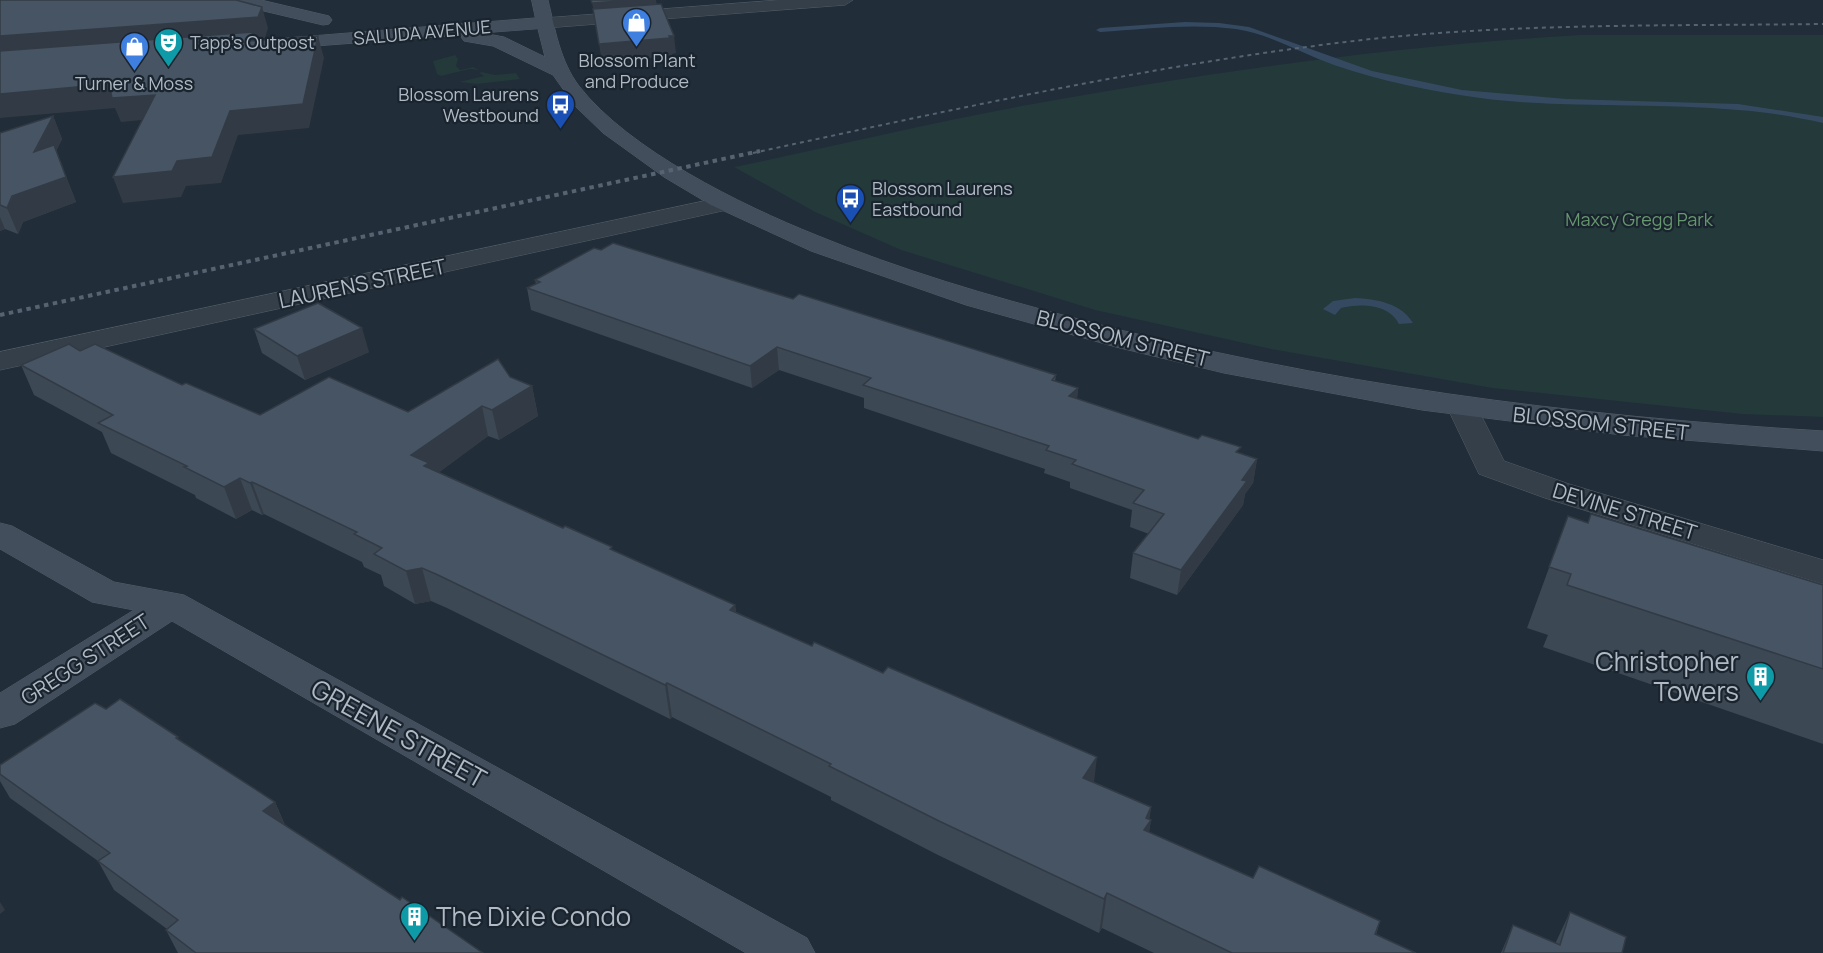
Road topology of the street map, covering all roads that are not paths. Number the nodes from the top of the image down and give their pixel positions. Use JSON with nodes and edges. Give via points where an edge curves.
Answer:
{"nodes":[{"id":1,"x":240,"y":0,"type":"edge"},
{"id":2,"x":844,"y":0,"type":"edge"},
{"id":3,"x":540,"y":2,"type":"edge"},
{"id":4,"x":559,"y":2,"type":"edge"},
{"id":5,"x":521,"y":5,"type":"dead end"},
{"id":6,"x":344,"y":19,"type":"dead end"},
{"id":7,"x":323,"y":21,"type":"junction"},
{"id":8,"x":545,"y":23,"type":"junction"},
{"id":9,"x":271,"y":25,"type":"dead end"},
{"id":10,"x":412,"y":34,"type":"junction"},
{"id":11,"x":321,"y":40,"type":"junction"},
{"id":12,"x":256,"y":45,"type":"edge"},
{"id":13,"x":559,"y":71,"type":"junction"},
{"id":14,"x":723,"y":204,"type":"junction"},
{"id":15,"x":0,"y":361,"type":"edge"},
{"id":16,"x":1462,"y":407,"type":"junction"},
{"id":17,"x":1823,"y":441,"type":"edge"},
{"id":18,"x":0,"y":534,"type":"edge"},
{"id":19,"x":1823,"y":572,"type":"edge"},
{"id":20,"x":171,"y":604,"type":"junction"},
{"id":21,"x":0,"y":714,"type":"edge"},
{"id":22,"x":790,"y":953,"type":"edge"}],
"edges":[{"from":1,"to":7,"type":"main road"},
{"from":2,"to":8,"type":"street","name":"SALUDA AVENUE"},
{"from":3,"to":4,"type":"street"},
{"from":3,"to":5,"type":"main road"},
{"from":3,"to":8,"type":"main road","name":"BLOSSOM STREET"},
{"from":6,"to":7,"type":"main road","name":"SALUDA AVENUE"},
{"from":7,"to":9,"type":"main road","name":"SALUDA AVENUE"},
{"from":7,"to":11,"type":"main road"},
{"from":8,"to":10,"type":"main road","name":"SALUDA AVENUE"},
{"from":8,"to":13,"type":"main road","name":"BLOSSOM STREET"},
{"from":10,"to":11,"type":"main road","name":"SALUDA AVENUE"},
{"from":10,"to":13,"type":"main road","via":[[498,41]]},
{"from":11,"to":12,"type":"main road","name":"SALUDA AVENUE"},
{"from":13,"to":14,"type":"main road","name":"BLOSSOM STREET","via":[[571,89],[616,132],[680,179]]},
{"from":14,"to":15,"type":"street","name":"LAURENS STREET"},
{"from":14,"to":16,"type":"main road","name":"BLOSSOM STREET","via":[[871,266],[1108,337],[1335,387]]},
{"from":16,"to":17,"type":"main road","name":"BLOSSOM STREET","via":[[1579,422]]},
{"from":16,"to":19,"type":"street","name":"DEVINE STREET","via":[[1491,467]]},
{"from":18,"to":20,"type":"main road","name":"GREENE STREET","via":[[105,593]]},
{"from":20,"to":21,"type":"main road","name":"GREGG STREET"},
{"from":20,"to":22,"type":"main road","name":"GREENE STREET"}]}
